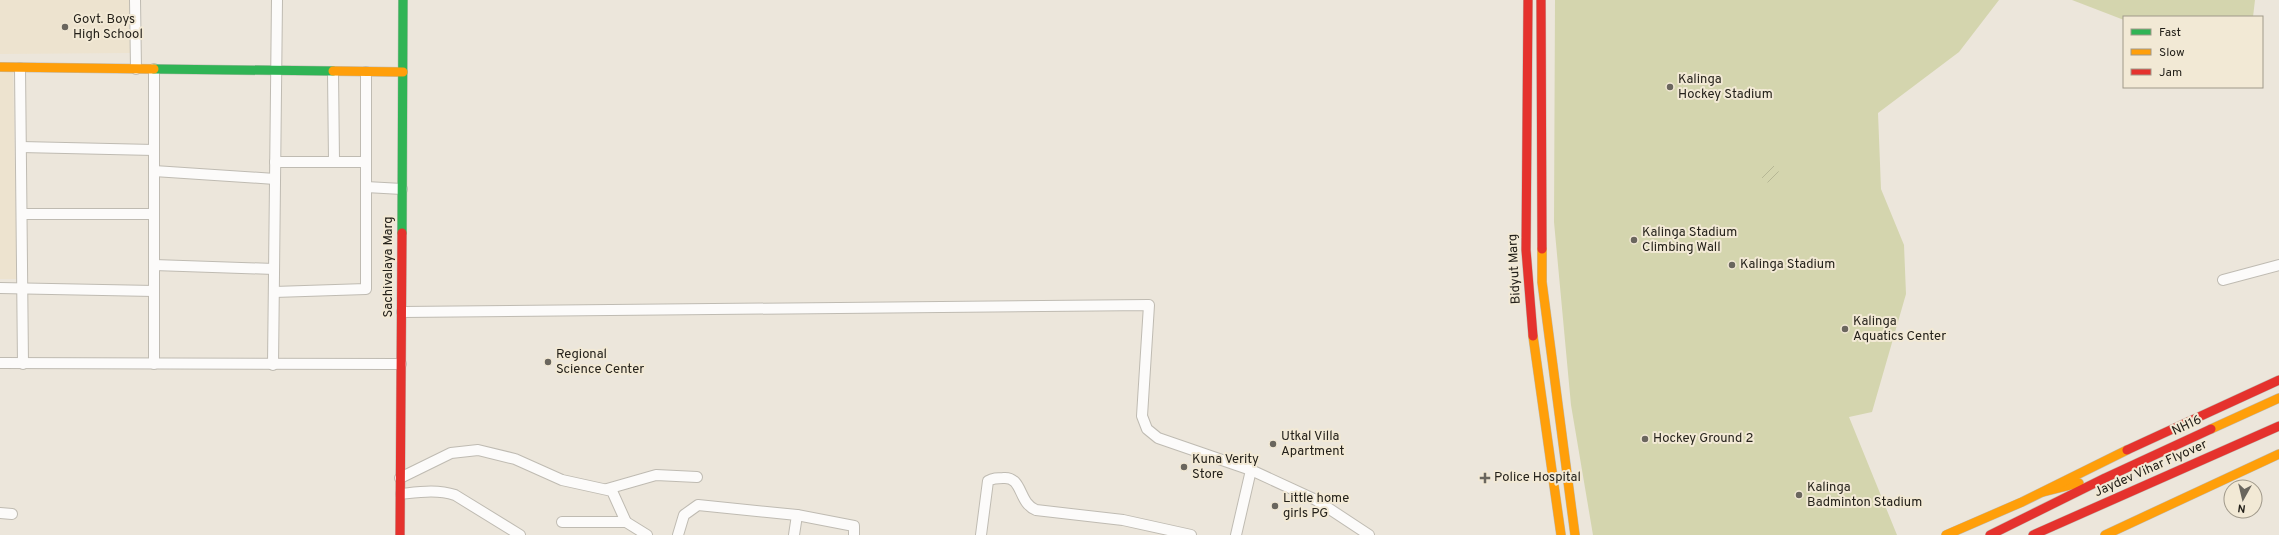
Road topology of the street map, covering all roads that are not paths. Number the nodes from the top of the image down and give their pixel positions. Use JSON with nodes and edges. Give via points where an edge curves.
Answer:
{"nodes":[{"id":1,"x":135,"y":0,"type":"edge"},
{"id":2,"x":277,"y":0,"type":"edge"},
{"id":3,"x":403,"y":0,"type":"edge"},
{"id":4,"x":1528,"y":0,"type":"edge"},
{"id":5,"x":1541,"y":0,"type":"edge"},
{"id":6,"x":0,"y":67,"type":"edge"},
{"id":7,"x":20,"y":68,"type":"junction"},
{"id":8,"x":136,"y":69,"type":"junction"},
{"id":9,"x":154,"y":69,"type":"junction"},
{"id":10,"x":276,"y":71,"type":"junction"},
{"id":11,"x":333,"y":72,"type":"junction"},
{"id":12,"x":366,"y":72,"type":"junction"},
{"id":13,"x":404,"y":72,"type":"junction"},
{"id":14,"x":21,"y":147,"type":"junction"},
{"id":15,"x":154,"y":150,"type":"junction"},
{"id":16,"x":334,"y":161,"type":"junction"},
{"id":17,"x":275,"y":162,"type":"junction"},
{"id":18,"x":366,"y":162,"type":"junction"},
{"id":19,"x":154,"y":172,"type":"junction"},
{"id":20,"x":275,"y":179,"type":"junction"},
{"id":21,"x":366,"y":187,"type":"junction"},
{"id":22,"x":402,"y":188,"type":"junction"},
{"id":23,"x":22,"y":214,"type":"junction"},
{"id":24,"x":154,"y":214,"type":"junction"},
{"id":25,"x":154,"y":265,"type":"junction"},
{"id":26,"x":2279,"y":265,"type":"edge"},
{"id":27,"x":274,"y":269,"type":"junction"},
{"id":28,"x":2224,"y":280,"type":"dead end"},
{"id":29,"x":0,"y":288,"type":"edge"},
{"id":30,"x":23,"y":288,"type":"junction"},
{"id":31,"x":154,"y":291,"type":"junction"},
{"id":32,"x":274,"y":292,"type":"junction"},
{"id":33,"x":402,"y":312,"type":"junction"},
{"id":34,"x":0,"y":363,"type":"edge"},
{"id":35,"x":24,"y":364,"type":"junction"},
{"id":36,"x":154,"y":364,"type":"junction"},
{"id":37,"x":401,"y":364,"type":"junction"},
{"id":38,"x":273,"y":365,"type":"junction"},
{"id":39,"x":2279,"y":380,"type":"edge"},
{"id":40,"x":2279,"y":398,"type":"edge"},
{"id":41,"x":2279,"y":426,"type":"edge"},
{"id":42,"x":2279,"y":454,"type":"edge"},
{"id":43,"x":1251,"y":470,"type":"junction"},
{"id":44,"x":698,"y":477,"type":"dead end"},
{"id":45,"x":400,"y":478,"type":"junction"},
{"id":46,"x":2105,"y":478,"type":"junction"},
{"id":47,"x":607,"y":489,"type":"junction"},
{"id":48,"x":2044,"y":492,"type":"junction"},
{"id":49,"x":401,"y":494,"type":"junction"},
{"id":50,"x":0,"y":513,"type":"edge"},
{"id":51,"x":12,"y":514,"type":"dead end"},
{"id":52,"x":797,"y":515,"type":"junction"},
{"id":53,"x":562,"y":522,"type":"dead end"},
{"id":54,"x":626,"y":522,"type":"junction"},
{"id":55,"x":400,"y":535,"type":"edge"},
{"id":56,"x":520,"y":535,"type":"edge"},
{"id":57,"x":648,"y":535,"type":"edge"},
{"id":58,"x":678,"y":535,"type":"edge"},
{"id":59,"x":794,"y":535,"type":"edge"},
{"id":60,"x":854,"y":535,"type":"edge"},
{"id":61,"x":981,"y":535,"type":"edge"},
{"id":62,"x":1191,"y":535,"type":"edge"},
{"id":63,"x":1236,"y":535,"type":"edge"},
{"id":64,"x":1369,"y":535,"type":"edge"},
{"id":65,"x":1561,"y":535,"type":"edge"},
{"id":66,"x":1575,"y":535,"type":"edge"},
{"id":67,"x":1946,"y":535,"type":"edge"},
{"id":68,"x":1990,"y":535,"type":"edge"},
{"id":69,"x":2033,"y":535,"type":"edge"},
{"id":70,"x":2105,"y":535,"type":"edge"}],
"edges":[{"from":1,"to":8,"type":"street"},
{"from":2,"to":10,"type":"street"},
{"from":3,"to":13,"type":"main road","name":"Sachivalaya Marg"},
{"from":4,"to":65,"type":"main road","name":"Bidyut Marg","via":[[1526,257],[1531,318]]},
{"from":5,"to":66,"type":"main road","name":"Bidyut Marg","via":[[1542,282]]},
{"from":6,"to":7,"type":"main road"},
{"from":7,"to":8,"type":"main road"},
{"from":7,"to":14,"type":"street"},
{"from":8,"to":9,"type":"main road"},
{"from":9,"to":10,"type":"main road"},
{"from":9,"to":15,"type":"street"},
{"from":10,"to":11,"type":"main road"},
{"from":10,"to":17,"type":"street"},
{"from":11,"to":12,"type":"main road"},
{"from":11,"to":16,"type":"street"},
{"from":12,"to":13,"type":"main road"},
{"from":12,"to":18,"type":"street"},
{"from":13,"to":22,"type":"main road","name":"Sachivalaya Marg"},
{"from":14,"to":15,"type":"street"},
{"from":14,"to":23,"type":"street"},
{"from":15,"to":19,"type":"street"},
{"from":16,"to":17,"type":"street"},
{"from":16,"to":18,"type":"street"},
{"from":17,"to":20,"type":"street"},
{"from":18,"to":21,"type":"street"},
{"from":19,"to":20,"type":"street"},
{"from":19,"to":24,"type":"street"},
{"from":20,"to":27,"type":"street"},
{"from":21,"to":22,"type":"street"},
{"from":21,"to":32,"type":"street","via":[[366,289]]},
{"from":22,"to":33,"type":"main road","name":"Sachivalaya Marg"},
{"from":23,"to":24,"type":"street"},
{"from":23,"to":30,"type":"street"},
{"from":24,"to":25,"type":"street"},
{"from":25,"to":27,"type":"street"},
{"from":25,"to":31,"type":"street"},
{"from":26,"to":28,"type":"street"},
{"from":27,"to":32,"type":"street"},
{"from":29,"to":30,"type":"street"},
{"from":30,"to":31,"type":"street"},
{"from":30,"to":35,"type":"street"},
{"from":31,"to":36,"type":"street"},
{"from":32,"to":38,"type":"street"},
{"from":33,"to":37,"type":"main road","name":"Sachivalaya Marg"},
{"from":33,"to":43,"type":"street","via":[[1149,305],[1142,416],[1146,429],[1168,443]]},
{"from":34,"to":35,"type":"street"},
{"from":35,"to":36,"type":"street"},
{"from":36,"to":38,"type":"street"},
{"from":37,"to":38,"type":"street"},
{"from":37,"to":45,"type":"main road","name":"Sachivalaya Marg"},
{"from":39,"to":48,"type":"main road"},
{"from":40,"to":46,"type":"main road","name":"NH16","number":"NH16"},
{"from":41,"to":69,"type":"main road","name":"Jaydev Vihar Flyover"},
{"from":42,"to":70,"type":"main road"},
{"from":43,"to":63,"type":"street"},
{"from":43,"to":64,"type":"street","via":[[1316,500]]},
{"from":44,"to":47,"type":"street","via":[[656,475]]},
{"from":45,"to":47,"type":"street","via":[[451,454],[478,450],[515,459],[562,480]]},
{"from":45,"to":49,"type":"main road","name":"Sachivalaya Marg"},
{"from":46,"to":48,"type":"main road"},
{"from":46,"to":68,"type":"main road","name":"Jaydev Vihar Flyover","number":"NH16"},
{"from":47,"to":54,"type":"street","via":[[616,496]]},
{"from":48,"to":67,"type":"main road"},
{"from":49,"to":55,"type":"main road","name":"Sachivalaya Marg"},
{"from":49,"to":56,"type":"street","via":[[446,492],[455,495]]},
{"from":50,"to":51,"type":"street"},
{"from":52,"to":58,"type":"street","via":[[698,505],[684,515]]},
{"from":52,"to":59,"type":"street"},
{"from":52,"to":60,"type":"street","via":[[854,526]]},
{"from":53,"to":54,"type":"street"},
{"from":54,"to":57,"type":"street"},
{"from":61,"to":62,"type":"street","via":[[988,481],[1008,477],[1016,482],[1026,504],[1036,510],[1123,520]]}]}
